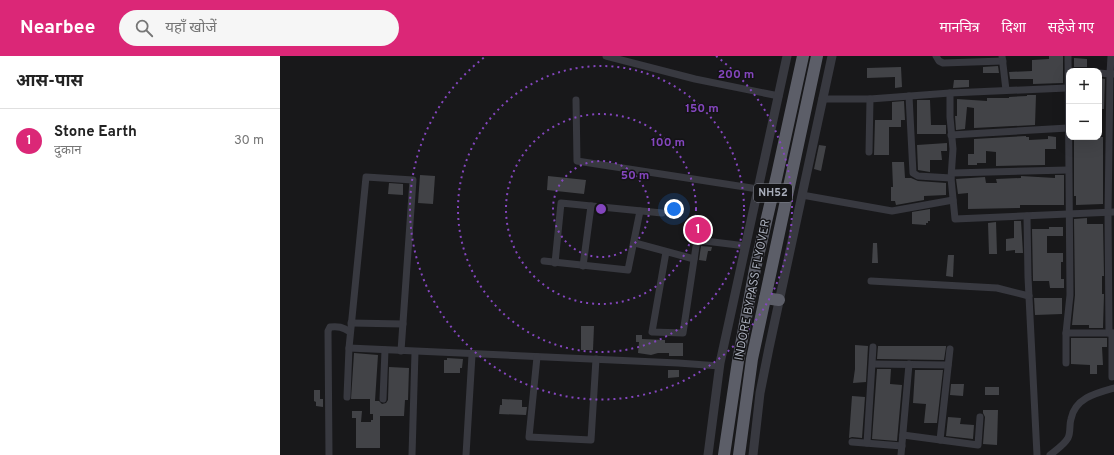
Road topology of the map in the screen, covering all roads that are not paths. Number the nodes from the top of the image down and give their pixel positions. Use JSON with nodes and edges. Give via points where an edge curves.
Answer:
{"nodes":[{"id":1,"x":606,"y":56,"type":"edge"},
{"id":2,"x":787,"y":56,"type":"edge"},
{"id":3,"x":803,"y":56,"type":"edge"},
{"id":4,"x":817,"y":56,"type":"edge"},
{"id":5,"x":832,"y":56,"type":"edge"},
{"id":6,"x":936,"y":56,"type":"edge"},
{"id":7,"x":1068,"y":56,"type":"edge"},
{"id":8,"x":1111,"y":56,"type":"edge"},
{"id":9,"x":1002,"y":58,"type":"edge"},
{"id":10,"x":1068,"y":68,"type":"edge"},
{"id":11,"x":1102,"y":73,"type":"edge"},
{"id":12,"x":1112,"y":74,"type":"edge"},
{"id":13,"x":1066,"y":88,"type":"edge"},
{"id":14,"x":1006,"y":90,"type":"junction"},
{"id":15,"x":950,"y":93,"type":"junction"},
{"id":16,"x":779,"y":96,"type":"junction"},
{"id":17,"x":909,"y":96,"type":"junction"},
{"id":18,"x":870,"y":98,"type":"junction"},
{"id":19,"x":822,"y":99,"type":"junction"},
{"id":20,"x":576,"y":100,"type":"dead end"},
{"id":21,"x":1066,"y":128,"type":"edge"},
{"id":22,"x":951,"y":135,"type":"junction"},
{"id":23,"x":1068,"y":140,"type":"edge"},
{"id":24,"x":869,"y":152,"type":"dead end"},
{"id":25,"x":1068,"y":170,"type":"junction"},
{"id":26,"x":951,"y":176,"type":"junction"},
{"id":27,"x":758,"y":189,"type":"junction"},
{"id":28,"x":802,"y":195,"type":"junction"},
{"id":29,"x":953,"y":200,"type":"junction"},
{"id":30,"x":591,"y":206,"type":"junction"},
{"id":31,"x":640,"y":211,"type":"junction"},
{"id":32,"x":1111,"y":212,"type":"edge"},
{"id":33,"x":662,"y":213,"type":"dead end"},
{"id":34,"x":1069,"y":215,"type":"junction"},
{"id":35,"x":1027,"y":216,"type":"junction"},
{"id":36,"x":634,"y":243,"type":"junction"},
{"id":37,"x":746,"y":246,"type":"junction"},
{"id":38,"x":666,"y":252,"type":"junction"},
{"id":39,"x":694,"y":259,"type":"junction"},
{"id":40,"x":544,"y":261,"type":"dead end"},
{"id":41,"x":555,"y":263,"type":"junction"},
{"id":42,"x":584,"y":266,"type":"junction"},
{"id":43,"x":871,"y":281,"type":"dead end"},
{"id":44,"x":1029,"y":296,"type":"junction"},
{"id":45,"x":765,"y":298,"type":"junction"},
{"id":46,"x":779,"y":300,"type":"junction"},
{"id":47,"x":351,"y":323,"type":"junction"},
{"id":48,"x":403,"y":324,"type":"junction"},
{"id":49,"x":350,"y":332,"type":"junction"},
{"id":50,"x":1066,"y":333,"type":"junction"},
{"id":51,"x":1112,"y":333,"type":"edge"},
{"id":52,"x":873,"y":347,"type":"dead end"},
{"id":53,"x":349,"y":348,"type":"junction"},
{"id":54,"x":950,"y":349,"type":"dead end"},
{"id":55,"x":385,"y":350,"type":"junction"},
{"id":56,"x":401,"y":351,"type":"junction"},
{"id":57,"x":415,"y":352,"type":"junction"},
{"id":58,"x":472,"y":355,"type":"junction"},
{"id":59,"x":537,"y":357,"type":"junction"},
{"id":60,"x":596,"y":359,"type":"junction"},
{"id":61,"x":1066,"y":363,"type":"dead end"},
{"id":62,"x":873,"y":364,"type":"junction"},
{"id":63,"x":909,"y":364,"type":"junction"},
{"id":64,"x":948,"y":365,"type":"junction"},
{"id":65,"x":720,"y":366,"type":"junction"},
{"id":66,"x":1112,"y":377,"type":"dead end"},
{"id":67,"x":1114,"y":388,"type":"edge"},
{"id":68,"x":347,"y":397,"type":"dead end"},
{"id":69,"x":383,"y":399,"type":"dead end"},
{"id":70,"x":980,"y":417,"type":"dead end"},
{"id":71,"x":903,"y":436,"type":"junction"},
{"id":72,"x":940,"y":440,"type":"junction"},
{"id":73,"x":852,"y":442,"type":"dead end"},
{"id":74,"x":867,"y":443,"type":"junction"},
{"id":75,"x":902,"y":446,"type":"junction"},
{"id":76,"x":329,"y":455,"type":"edge"},
{"id":77,"x":412,"y":455,"type":"edge"},
{"id":78,"x":466,"y":455,"type":"edge"},
{"id":79,"x":708,"y":455,"type":"edge"},
{"id":80,"x":724,"y":455,"type":"edge"},
{"id":81,"x":739,"y":455,"type":"edge"},
{"id":82,"x":753,"y":455,"type":"edge"},
{"id":83,"x":902,"y":455,"type":"edge"},
{"id":84,"x":1037,"y":455,"type":"edge"},
{"id":85,"x":1050,"y":455,"type":"edge"}],
"edges":[{"from":1,"to":16,"type":"street","via":[[695,79]]},
{"from":2,"to":16,"type":"street"},
{"from":3,"to":80,"type":"highway","name":"INDORE BYPASS FLYOVER","number":"NH52","via":[[755,269]]},
{"from":4,"to":45,"type":"highway","name":"INDORE BYPASS FLYOVER","number":"NH52"},
{"from":5,"to":19,"type":"street"},
{"from":6,"to":9,"type":"street","via":[[943,63]]},
{"from":7,"to":10,"type":"street"},
{"from":8,"to":12,"type":"street"},
{"from":9,"to":14,"type":"street"},
{"from":11,"to":12,"type":"street"},
{"from":12,"to":32,"type":"street"},
{"from":13,"to":14,"type":"street"},
{"from":14,"to":15,"type":"street"},
{"from":15,"to":17,"type":"street"},
{"from":15,"to":22,"type":"street"},
{"from":16,"to":27,"type":"street"},
{"from":17,"to":18,"type":"street"},
{"from":17,"to":26,"type":"street","via":[[913,173],[918,176]]},
{"from":18,"to":19,"type":"street"},
{"from":18,"to":24,"type":"street"},
{"from":19,"to":28,"type":"street"},
{"from":20,"to":27,"type":"street","via":[[577,161]]},
{"from":21,"to":22,"type":"street"},
{"from":22,"to":26,"type":"street"},
{"from":23,"to":25,"type":"street"},
{"from":25,"to":26,"type":"street"},
{"from":25,"to":34,"type":"street"},
{"from":26,"to":29,"type":"street"},
{"from":27,"to":37,"type":"street"},
{"from":28,"to":29,"type":"street","via":[[892,211]]},
{"from":28,"to":46,"type":"street"},
{"from":29,"to":35,"type":"street","via":[[955,219]]},
{"from":30,"to":31,"type":"street"},
{"from":30,"to":41,"type":"street","via":[[561,202]]},
{"from":30,"to":42,"type":"street"},
{"from":31,"to":33,"type":"street"},
{"from":31,"to":36,"type":"street"},
{"from":32,"to":34,"type":"street"},
{"from":32,"to":51,"type":"street"},
{"from":34,"to":35,"type":"street"},
{"from":34,"to":50,"type":"street","via":[[1070,295]]},
{"from":35,"to":44,"type":"street"},
{"from":36,"to":38,"type":"street"},
{"from":36,"to":42,"type":"street","via":[[628,270]]},
{"from":37,"to":39,"type":"street","via":[[696,240]]},
{"from":37,"to":65,"type":"street"},
{"from":38,"to":39,"type":"street"},
{"from":38,"to":39,"type":"street","via":[[652,332],[682,333]]},
{"from":40,"to":41,"type":"street"},
{"from":41,"to":42,"type":"street"},
{"from":43,"to":44,"type":"street","via":[[997,288]]},
{"from":44,"to":84,"type":"street"},
{"from":45,"to":46,"type":"highway"},
{"from":45,"to":81,"type":"highway","name":"INDORE BYPASS FLYOVER","number":"NH52","via":[[752,359]]},
{"from":46,"to":82,"type":"street","via":[[760,393]]},
{"from":47,"to":48,"type":"street"},
{"from":47,"to":48,"type":"street","via":[[366,177],[413,180]]},
{"from":47,"to":49,"type":"street"},
{"from":48,"to":56,"type":"street"},
{"from":49,"to":53,"type":"street"},
{"from":49,"to":76,"type":"street","via":[[337,326],[330,327],[328,331]]},
{"from":50,"to":51,"type":"street"},
{"from":50,"to":61,"type":"street"},
{"from":51,"to":66,"type":"street"},
{"from":52,"to":62,"type":"street"},
{"from":53,"to":55,"type":"street"},
{"from":53,"to":68,"type":"street"},
{"from":54,"to":64,"type":"street"},
{"from":55,"to":56,"type":"street"},
{"from":55,"to":69,"type":"street"},
{"from":56,"to":57,"type":"street"},
{"from":57,"to":58,"type":"street"},
{"from":57,"to":77,"type":"street"},
{"from":58,"to":59,"type":"street"},
{"from":58,"to":78,"type":"street"},
{"from":59,"to":60,"type":"street"},
{"from":59,"to":60,"type":"street","via":[[529,437],[591,440]]},
{"from":60,"to":65,"type":"street"},
{"from":62,"to":63,"type":"street"},
{"from":62,"to":74,"type":"street"},
{"from":63,"to":64,"type":"street"},
{"from":63,"to":71,"type":"street"},
{"from":64,"to":72,"type":"street"},
{"from":65,"to":79,"type":"street"},
{"from":67,"to":85,"type":"street","via":[[1091,394],[1076,407],[1070,420],[1067,440]]},
{"from":70,"to":72,"type":"street","via":[[978,445]]},
{"from":71,"to":72,"type":"street"},
{"from":71,"to":75,"type":"street"},
{"from":73,"to":74,"type":"street"},
{"from":74,"to":75,"type":"street"},
{"from":75,"to":83,"type":"street"}]}
